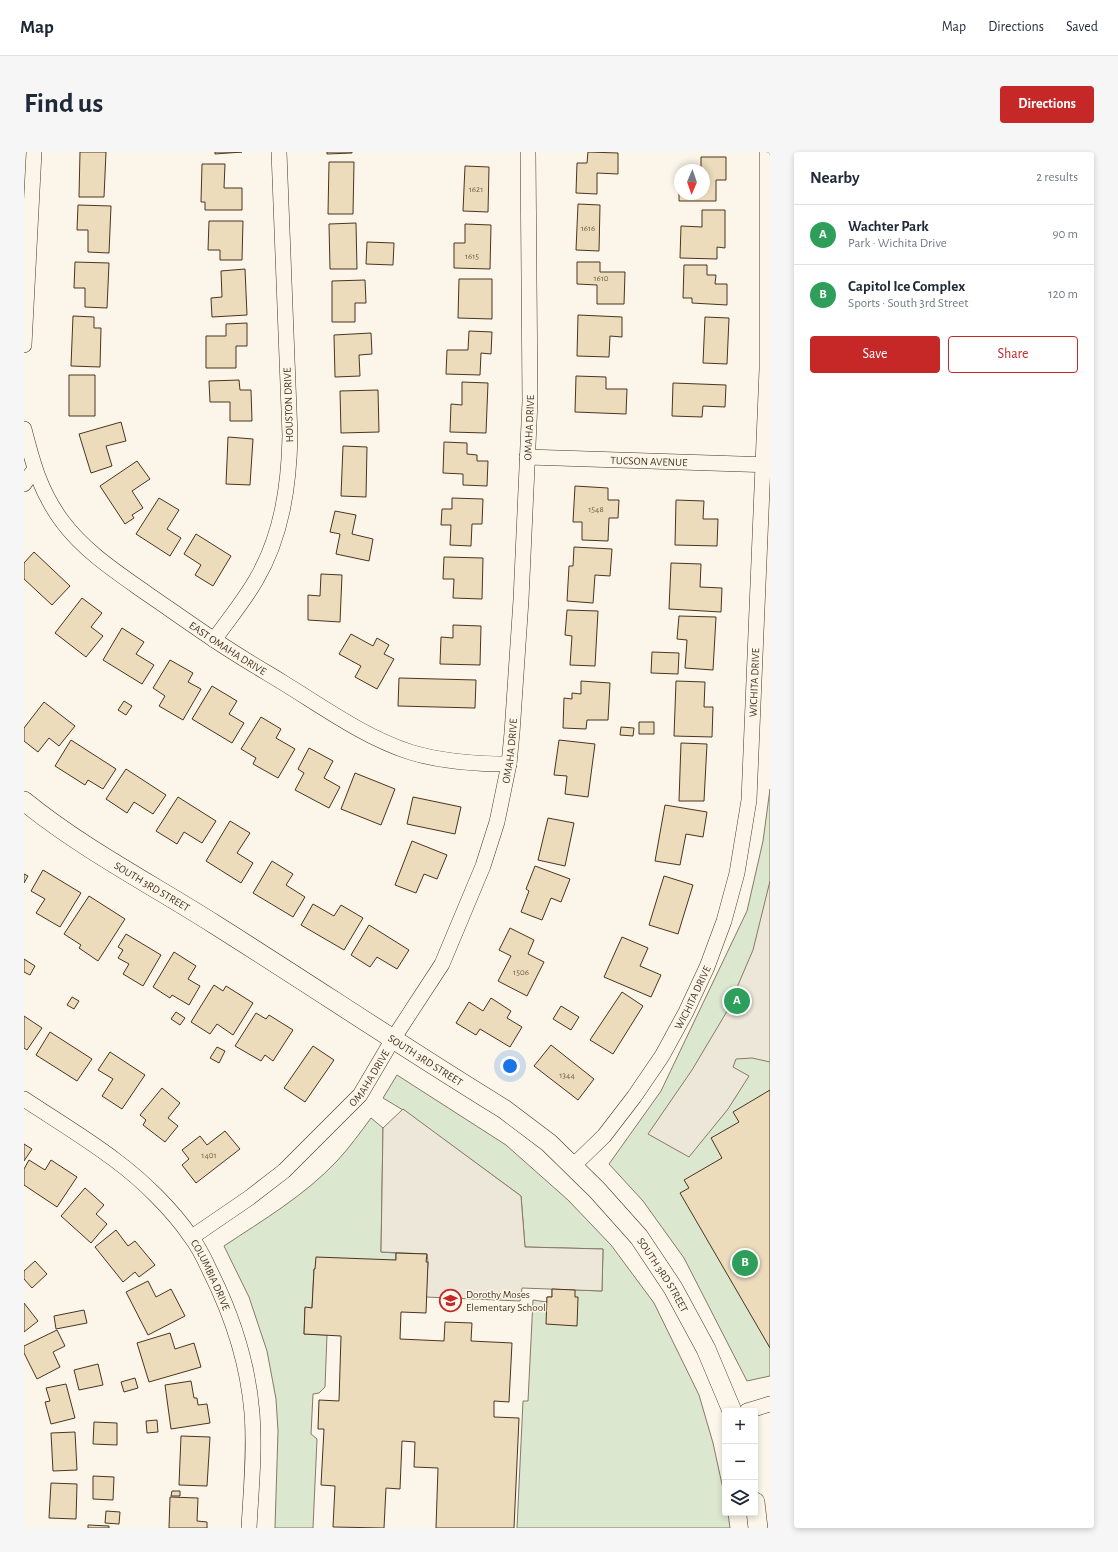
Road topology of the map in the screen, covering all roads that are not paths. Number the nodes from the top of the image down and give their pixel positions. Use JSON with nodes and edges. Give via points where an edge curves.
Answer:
{"nodes":[{"id":1,"x":34,"y":152,"type":"edge"},
{"id":2,"x":279,"y":152,"type":"edge"},
{"id":3,"x":528,"y":152,"type":"edge"},
{"id":4,"x":766,"y":152,"type":"edge"},
{"id":5,"x":24,"y":345,"type":"edge"},
{"id":6,"x":24,"y":429,"type":"edge"},
{"id":7,"x":528,"y":456,"type":"junction"},
{"id":8,"x":767,"y":465,"type":"edge"},
{"id":9,"x":34,"y":470,"type":"junction"},
{"id":10,"x":24,"y":484,"type":"edge"},
{"id":11,"x":214,"y":640,"type":"junction"},
{"id":12,"x":509,"y":764,"type":"junction"},
{"id":13,"x":24,"y":801,"type":"edge"},
{"id":14,"x":393,"y":1039,"type":"junction"},
{"id":15,"x":24,"y":1099,"type":"edge"},
{"id":16,"x":573,"y":1166,"type":"junction"},
{"id":17,"x":192,"y":1237,"type":"junction"},
{"id":18,"x":770,"y":1404,"type":"edge"},
{"id":19,"x":731,"y":1408,"type":"edge"},
{"id":20,"x":757,"y":1408,"type":"edge"},
{"id":21,"x":757,"y":1516,"type":"edge"},
{"id":22,"x":249,"y":1528,"type":"edge"},
{"id":23,"x":758,"y":1528,"type":"edge"}],
"edges":[{"from":1,"to":5,"type":"street"},
{"from":2,"to":11,"type":"street","name":"HOUSTON DRIVE","via":[[290,436],[289,469],[283,508],[264,564],[256,580]]},
{"from":3,"to":7,"type":"street","name":"OMAHA DRIVE"},
{"from":4,"to":8,"type":"street","name":"WICHITA DRIVE"},
{"from":6,"to":9,"type":"street","name":"EAST OMAHA DRIVE"},
{"from":7,"to":8,"type":"street","name":"TUCSON AVENUE"},
{"from":7,"to":12,"type":"street","name":"OMAHA DRIVE","via":[[522,600]]},
{"from":8,"to":16,"type":"street","name":"WICHITA DRIVE","via":[[749,800],[735,880],[724,921],[707,967],[662,1056],[604,1136]]},
{"from":9,"to":10,"type":"street"},
{"from":9,"to":11,"type":"street","name":"EAST OMAHA DRIVE","via":[[62,521],[81,543],[103,562]]},
{"from":11,"to":12,"type":"street","name":"EAST OMAHA DRIVE","via":[[380,740],[410,752],[442,760],[474,764]]},
{"from":12,"to":14,"type":"street","name":"OMAHA DRIVE","via":[[497,822],[483,866],[442,964]]},
{"from":13,"to":14,"type":"street","name":"SOUTH 3RD STREET","via":[[39,814],[107,859],[213,923]]},
{"from":14,"to":16,"type":"street","name":"SOUTH 3RD STREET","via":[[504,1109],[549,1143]]},
{"from":14,"to":17,"type":"street","name":"OMAHA DRIVE","via":[[360,1095],[284,1171]]},
{"from":15,"to":17,"type":"street","name":"COLUMBIA DRIVE","via":[[115,1160],[155,1195]]},
{"from":16,"to":19,"type":"street","name":"SOUTH 3RD STREET","via":[[639,1237],[673,1288],[706,1349]]},
{"from":17,"to":22,"type":"street","name":"COLUMBIA DRIVE","via":[[219,1288],[230,1316],[247,1378],[252,1412],[253,1448]]},
{"from":18,"to":20,"type":"street"},
{"from":21,"to":23,"type":"street"}]}
